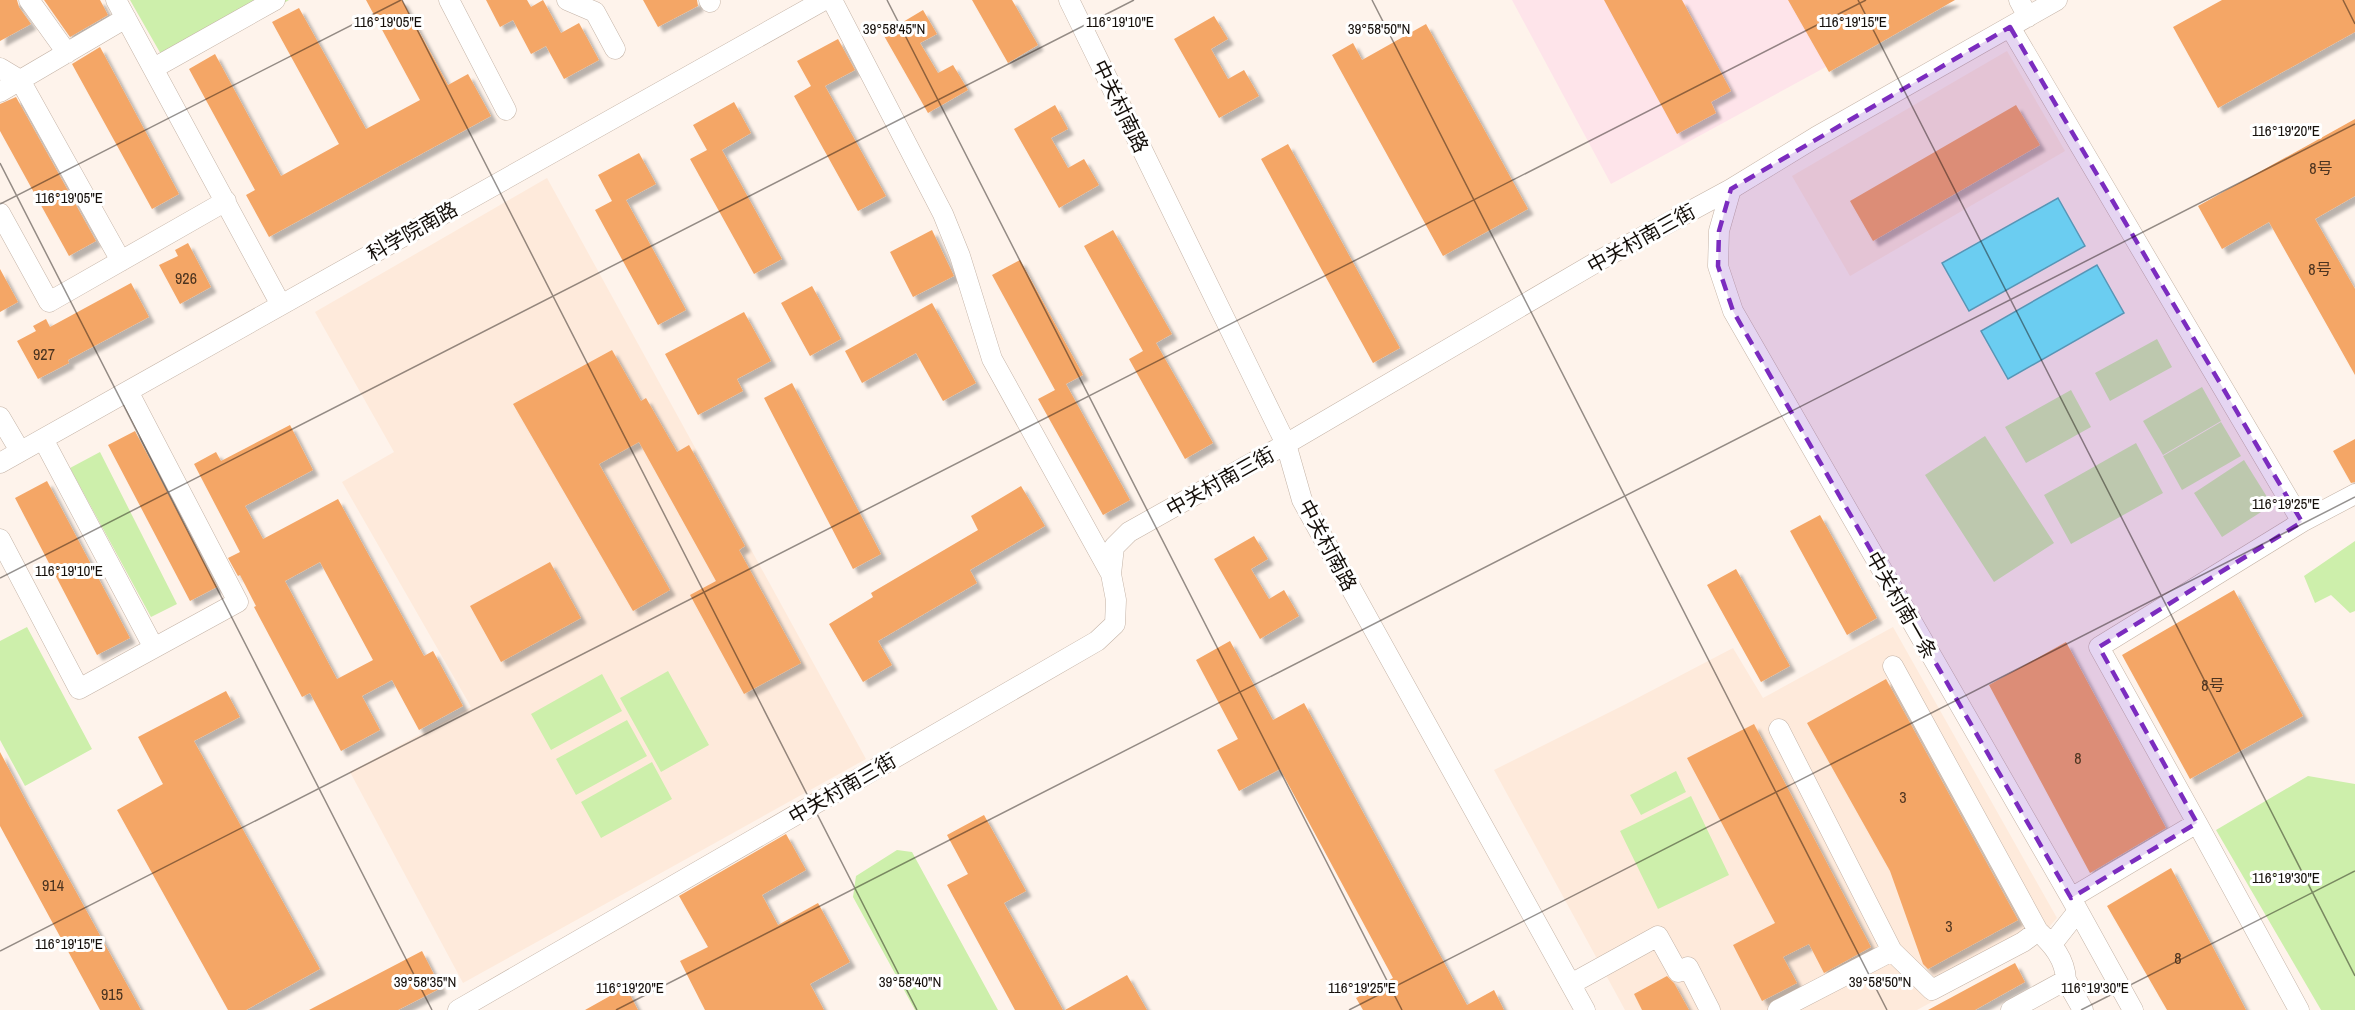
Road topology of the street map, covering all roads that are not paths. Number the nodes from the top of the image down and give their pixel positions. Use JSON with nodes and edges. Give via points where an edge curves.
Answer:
{"nodes":[{"id":1,"x":29,"y":0,"type":"edge"},
{"id":2,"x":116,"y":0,"type":"edge"},
{"id":3,"x":275,"y":0,"type":"edge"},
{"id":4,"x":449,"y":0,"type":"edge"},
{"id":5,"x":567,"y":0,"type":"edge"},
{"id":6,"x":824,"y":0,"type":"edge"},
{"id":7,"x":832,"y":0,"type":"edge"},
{"id":8,"x":1070,"y":0,"type":"edge"},
{"id":9,"x":2057,"y":0,"type":"edge"},
{"id":10,"x":2024,"y":8,"type":"edge"},
{"id":11,"x":126,"y":18,"type":"junction"},
{"id":12,"x":2010,"y":27,"type":"junction"},
{"id":13,"x":615,"y":49,"type":"dead end"},
{"id":14,"x":67,"y":53,"type":"junction"},
{"id":15,"x":0,"y":68,"type":"edge"},
{"id":16,"x":154,"y":68,"type":"junction"},
{"id":17,"x":20,"y":80,"type":"junction"},
{"id":18,"x":0,"y":92,"type":"edge"},
{"id":19,"x":506,"y":110,"type":"dead end"},
{"id":20,"x":1731,"y":189,"type":"junction"},
{"id":21,"x":226,"y":201,"type":"junction"},
{"id":22,"x":0,"y":213,"type":"edge"},
{"id":23,"x":121,"y":261,"type":"junction"},
{"id":24,"x":281,"y":305,"type":"junction"},
{"id":25,"x":128,"y":391,"type":"junction"},
{"id":26,"x":0,"y":417,"type":"edge"},
{"id":27,"x":43,"y":439,"type":"junction"},
{"id":28,"x":1286,"y":444,"type":"junction"},
{"id":29,"x":20,"y":451,"type":"junction"},
{"id":30,"x":0,"y":463,"type":"edge"},
{"id":31,"x":2355,"y":494,"type":"edge"},
{"id":32,"x":2302,"y":522,"type":"junction"},
{"id":33,"x":0,"y":539,"type":"edge"},
{"id":34,"x":1111,"y":574,"type":"junction"},
{"id":35,"x":154,"y":648,"type":"junction"},
{"id":36,"x":1893,"y":666,"type":"dead end"},
{"id":37,"x":1779,"y":729,"type":"dead end"},
{"id":38,"x":2197,"y":823,"type":"junction"},
{"id":39,"x":2075,"y":905,"type":"junction"},
{"id":40,"x":2045,"y":938,"type":"junction"},
{"id":41,"x":1892,"y":951,"type":"junction"},
{"id":42,"x":2066,"y":980,"type":"junction"},
{"id":43,"x":1571,"y":984,"type":"junction"},
{"id":44,"x":458,"y":1010,"type":"edge"},
{"id":45,"x":1585,"y":1010,"type":"edge"},
{"id":46,"x":1710,"y":1010,"type":"edge"},
{"id":47,"x":1778,"y":1010,"type":"edge"},
{"id":48,"x":2011,"y":1010,"type":"edge"},
{"id":49,"x":2083,"y":1010,"type":"edge"},
{"id":50,"x":2133,"y":1010,"type":"edge"},
{"id":51,"x":2298,"y":1010,"type":"edge"}],
"edges":[{"from":1,"to":14,"type":"street"},
{"from":2,"to":11,"type":"street"},
{"from":3,"to":16,"type":"street"},
{"from":4,"to":19,"type":"street"},
{"from":5,"to":13,"type":"street","via":[[595,12]]},
{"from":6,"to":24,"type":"street","name":"科学院南路"},
{"from":7,"to":34,"type":"street","via":[[943,214],[992,359]]},
{"from":8,"to":28,"type":"street","name":"中关村南路"},
{"from":9,"to":10,"type":"street","name":"中关村南三街"},
{"from":10,"to":12,"type":"street","name":"中关村南三街"},
{"from":11,"to":14,"type":"street"},
{"from":11,"to":16,"type":"street"},
{"from":12,"to":20,"type":"street","name":"中关村南三街"},
{"from":12,"to":32,"type":"street"},
{"from":14,"to":17,"type":"street"},
{"from":15,"to":17,"type":"street"},
{"from":16,"to":21,"type":"street"},
{"from":17,"to":18,"type":"street"},
{"from":17,"to":23,"type":"street"},
{"from":20,"to":28,"type":"street","name":"中关村南三街","via":[[1600,260]]},
{"from":20,"to":39,"type":"street","name":"中关村南一条","via":[[1719,231],[1718,266],[1733,311]]},
{"from":21,"to":23,"type":"street"},
{"from":21,"to":24,"type":"street"},
{"from":22,"to":23,"type":"street","via":[[49,302]]},
{"from":24,"to":25,"type":"street","name":"科学院南路"},
{"from":25,"to":27,"type":"street","name":"科学院南路"},
{"from":25,"to":35,"type":"street","via":[[238,602]]},
{"from":26,"to":29,"type":"street"},
{"from":27,"to":29,"type":"street","name":"科学院南路"},
{"from":27,"to":35,"type":"street"},
{"from":28,"to":34,"type":"street","name":"中关村南三街","via":[[1129,532],[1114,547]]},
{"from":28,"to":43,"type":"street","name":"中关村南路","via":[[1302,501]]},
{"from":29,"to":30,"type":"street","name":"科学院南路"},
{"from":31,"to":32,"type":"street"},
{"from":32,"to":38,"type":"street","via":[[2099,646]]},
{"from":33,"to":35,"type":"street","via":[[79,689]]},
{"from":34,"to":44,"type":"street","name":"中关村南三街","via":[[1115,624],[1097,641]]},
{"from":36,"to":40,"type":"street"},
{"from":37,"to":41,"type":"street"},
{"from":38,"to":39,"type":"street"},
{"from":38,"to":51,"type":"street"},
{"from":39,"to":40,"type":"street"},
{"from":39,"to":50,"type":"street","name":"中关村南一条"},
{"from":40,"to":41,"type":"street","via":[[2024,942],[1932,990]]},
{"from":40,"to":42,"type":"street","via":[[2064,963]]},
{"from":41,"to":47,"type":"street"},
{"from":42,"to":48,"type":"street"},
{"from":42,"to":49,"type":"street"},
{"from":43,"to":45,"type":"street","name":"中关村南路"},
{"from":43,"to":46,"type":"street","via":[[1658,936],[1678,972],[1688,967]]}]}
